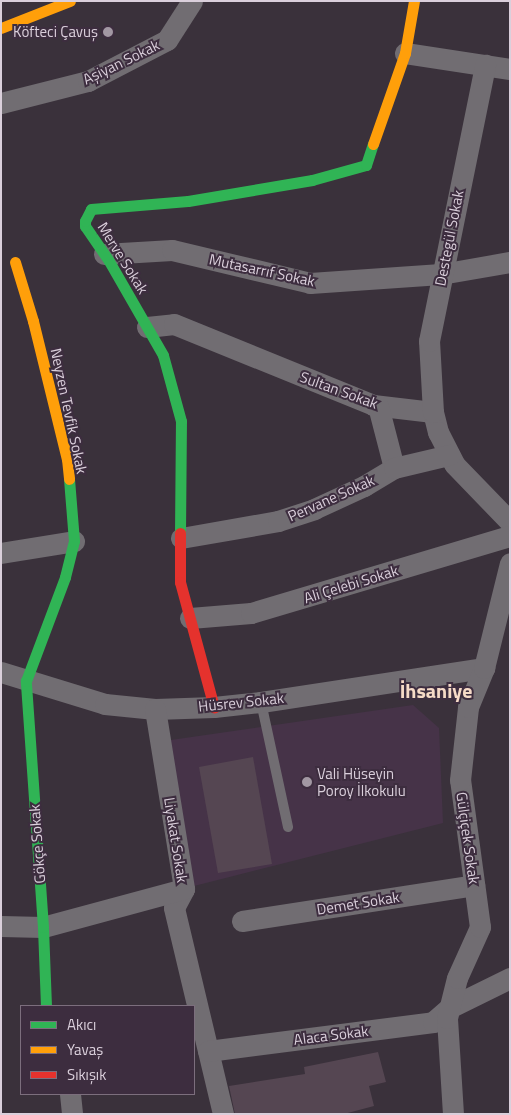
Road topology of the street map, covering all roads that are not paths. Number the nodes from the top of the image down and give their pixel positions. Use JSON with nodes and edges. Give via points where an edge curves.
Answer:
{"nodes":[{"id":1,"x":70,"y":1,"type":"edge"},
{"id":2,"x":192,"y":1,"type":"edge"},
{"id":3,"x":414,"y":1,"type":"edge"},
{"id":4,"x":1,"y":28,"type":"edge"},
{"id":5,"x":405,"y":53,"type":"junction"},
{"id":6,"x":485,"y":65,"type":"junction"},
{"id":7,"x":510,"y":69,"type":"edge"},
{"id":8,"x":1,"y":103,"type":"edge"},
{"id":9,"x":104,"y":254,"type":"junction"},
{"id":10,"x":15,"y":262,"type":"dead end"},
{"id":11,"x":510,"y":262,"type":"edge"},
{"id":12,"x":441,"y":274,"type":"junction"},
{"id":13,"x":148,"y":327,"type":"junction"},
{"id":14,"x":378,"y":406,"type":"junction"},
{"id":15,"x":433,"y":412,"type":"junction"},
{"id":16,"x":449,"y":455,"type":"junction"},
{"id":17,"x":394,"y":468,"type":"junction"},
{"id":18,"x":510,"y":522,"type":"edge"},
{"id":19,"x":510,"y":536,"type":"edge"},
{"id":20,"x":181,"y":538,"type":"junction"},
{"id":21,"x":74,"y":541,"type":"junction"},
{"id":22,"x":1,"y":553,"type":"edge"},
{"id":23,"x":510,"y":563,"type":"edge"},
{"id":24,"x":190,"y":618,"type":"junction"},
{"id":25,"x":484,"y":668,"type":"junction"},
{"id":26,"x":1,"y":672,"type":"edge"},
{"id":27,"x":26,"y":681,"type":"junction"},
{"id":28,"x":261,"y":702,"type":"junction"},
{"id":29,"x":214,"y":707,"type":"junction"},
{"id":30,"x":155,"y":709,"type":"junction"},
{"id":31,"x":288,"y":827,"type":"dead end"},
{"id":32,"x":474,"y":885,"type":"junction"},
{"id":33,"x":184,"y":889,"type":"junction"},
{"id":34,"x":242,"y":921,"type":"dead end"},
{"id":35,"x":1,"y":926,"type":"edge"},
{"id":36,"x":43,"y":927,"type":"junction"},
{"id":37,"x":510,"y":978,"type":"edge"},
{"id":38,"x":46,"y":1005,"type":"edge"},
{"id":39,"x":448,"y":1008,"type":"junction"},
{"id":40,"x":208,"y":1051,"type":"junction"},
{"id":41,"x":70,"y":1095,"type":"edge"},
{"id":42,"x":72,"y":1114,"type":"edge"},
{"id":43,"x":223,"y":1114,"type":"edge"},
{"id":44,"x":453,"y":1114,"type":"edge"}],
"edges":[{"from":1,"to":4,"type":"street"},
{"from":2,"to":8,"type":"street","name":"Aşiyan Sokak","via":[[167,40],[88,81]]},
{"from":3,"to":5,"type":"street"},
{"from":5,"to":6,"type":"street"},
{"from":5,"to":9,"type":"street","name":"Merve Sokak","via":[[366,165],[312,180],[188,201],[91,209],[85,226]]},
{"from":6,"to":7,"type":"street"},
{"from":6,"to":12,"type":"street","name":"Destegül Sokak"},
{"from":9,"to":12,"type":"street","name":"Mutasarrıf Sokak","via":[[172,250],[310,283]]},
{"from":9,"to":13,"type":"street","name":"Merve Sokak"},
{"from":10,"to":21,"type":"street","name":"Neyzen Tevfik Sokak","via":[[67,459]]},
{"from":11,"to":12,"type":"street","name":"Mutasarrıf Sokak"},
{"from":12,"to":15,"type":"street","name":"Destegül Sokak","via":[[429,342]]},
{"from":13,"to":14,"type":"street","name":"Sultan Sokak","via":[[174,324]]},
{"from":13,"to":20,"type":"street","name":"Merve Sokak","via":[[163,355],[181,421]]},
{"from":14,"to":15,"type":"street","name":"Sultan Sokak"},
{"from":14,"to":17,"type":"street"},
{"from":15,"to":16,"type":"street"},
{"from":16,"to":17,"type":"street","name":"Pervane Sokak"},
{"from":16,"to":18,"type":"street"},
{"from":17,"to":20,"type":"street","name":"Pervane Sokak","via":[[314,509],[278,521]]},
{"from":19,"to":24,"type":"street","name":"Ali Çelebi Sokak","via":[[252,614]]},
{"from":20,"to":24,"type":"street","name":"Merve Sokak","via":[[180,582]]},
{"from":21,"to":22,"type":"street"},
{"from":21,"to":27,"type":"street","name":"Neyzen Tevfik Sokak","via":[[65,577]]},
{"from":23,"to":25,"type":"street","name":"Gülçiçek Sokak"},
{"from":24,"to":29,"type":"street","name":"Merve Sokak"},
{"from":25,"to":28,"type":"street","name":"Hüsrev Sokak"},
{"from":25,"to":32,"type":"street","name":"Gülçiçek Sokak","via":[[468,707],[460,780]]},
{"from":26,"to":27,"type":"street","name":"Hüsrev Sokak"},
{"from":27,"to":30,"type":"street","name":"Hüsrev Sokak","via":[[105,704]]},
{"from":27,"to":36,"type":"street","name":"Gökçe Sokak"},
{"from":28,"to":29,"type":"street","name":"Hüsrev Sokak"},
{"from":28,"to":31,"type":"lane"},
{"from":29,"to":30,"type":"street","name":"Hüsrev Sokak"},
{"from":30,"to":33,"type":"street","name":"Liyakat Sokak"},
{"from":32,"to":34,"type":"street","name":"Demet Sokak"},
{"from":32,"to":39,"type":"street","name":"Gülçiçek Sokak","via":[[480,927],[457,978]]},
{"from":33,"to":36,"type":"street"},
{"from":33,"to":40,"type":"street","name":"Liyakat Sokak","via":[[174,908]]},
{"from":35,"to":36,"type":"street"},
{"from":36,"to":38,"type":"street","name":"Gökçe Sokak"},
{"from":37,"to":39,"type":"street","name":"Alaca Sokak"},
{"from":39,"to":40,"type":"street","name":"Alaca Sokak","via":[[433,1022]]},
{"from":39,"to":44,"type":"street","name":"Gülçiçek Sokak"},
{"from":40,"to":43,"type":"street","name":"Liyakat Sokak"},
{"from":41,"to":42,"type":"street"}]}
